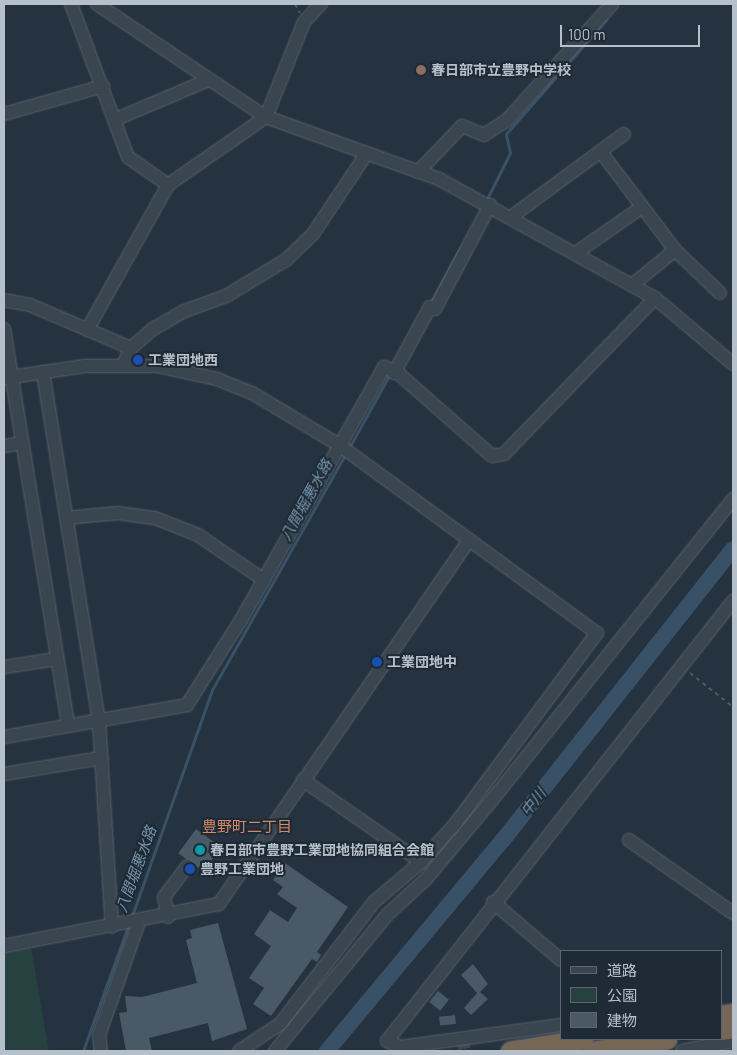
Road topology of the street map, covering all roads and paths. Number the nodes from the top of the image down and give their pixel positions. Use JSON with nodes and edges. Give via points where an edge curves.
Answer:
{"nodes":[{"id":1,"x":70,"y":4,"type":"edge"},
{"id":2,"x":97,"y":4,"type":"edge"},
{"id":3,"x":321,"y":4,"type":"edge"},
{"id":4,"x":612,"y":4,"type":"edge"},
{"id":5,"x":206,"y":81,"type":"junction"},
{"id":6,"x":103,"y":86,"type":"junction"},
{"id":7,"x":4,"y":114,"type":"edge"},
{"id":8,"x":266,"y":117,"type":"junction"},
{"id":9,"x":114,"y":120,"type":"junction"},
{"id":10,"x":624,"y":134,"type":"dead end"},
{"id":11,"x":601,"y":152,"type":"junction"},
{"id":12,"x":367,"y":153,"type":"junction"},
{"id":13,"x":418,"y":172,"type":"junction"},
{"id":14,"x":168,"y":185,"type":"junction"},
{"id":15,"x":486,"y":203,"type":"junction"},
{"id":16,"x":642,"y":206,"type":"junction"},
{"id":17,"x":511,"y":217,"type":"junction"},
{"id":18,"x":675,"y":250,"type":"junction"},
{"id":19,"x":576,"y":253,"type":"junction"},
{"id":20,"x":632,"y":285,"type":"junction"},
{"id":21,"x":720,"y":293,"type":"dead end"},
{"id":22,"x":655,"y":298,"type":"junction"},
{"id":23,"x":4,"y":300,"type":"edge"},
{"id":24,"x":4,"y":329,"type":"edge"},
{"id":25,"x":87,"y":330,"type":"junction"},
{"id":26,"x":132,"y":348,"type":"junction"},
{"id":27,"x":733,"y":364,"type":"edge"},
{"id":28,"x":123,"y":365,"type":"junction"},
{"id":29,"x":392,"y":371,"type":"junction"},
{"id":30,"x":43,"y":372,"type":"junction"},
{"id":31,"x":8,"y":377,"type":"edge"},
{"id":32,"x":22,"y":443,"type":"junction"},
{"id":33,"x":4,"y":446,"type":"edge"},
{"id":34,"x":344,"y":449,"type":"junction"},
{"id":35,"x":733,"y":499,"type":"edge"},
{"id":36,"x":66,"y":518,"type":"junction"},
{"id":37,"x":469,"y":540,"type":"junction"},
{"id":38,"x":264,"y":580,"type":"junction"},
{"id":39,"x":733,"y":601,"type":"edge"},
{"id":40,"x":688,"y":653,"type":"junction"},
{"id":41,"x":56,"y":659,"type":"junction"},
{"id":42,"x":4,"y":666,"type":"edge"},
{"id":43,"x":733,"y":707,"type":"edge"},
{"id":44,"x":99,"y":721,"type":"junction"},
{"id":45,"x":68,"y":726,"type":"junction"},
{"id":46,"x":4,"y":737,"type":"edge"},
{"id":47,"x":102,"y":758,"type":"junction"},
{"id":48,"x":4,"y":774,"type":"edge"},
{"id":49,"x":303,"y":780,"type":"junction"},
{"id":50,"x":629,"y":840,"type":"dead end"},
{"id":51,"x":421,"y":862,"type":"junction"},
{"id":52,"x":187,"y":866,"type":"dead end"},
{"id":53,"x":493,"y":902,"type":"junction"},
{"id":54,"x":733,"y":913,"type":"edge"},
{"id":55,"x":168,"y":917,"type":"junction"},
{"id":56,"x":137,"y":922,"type":"junction"},
{"id":57,"x":117,"y":926,"type":"junction"},
{"id":58,"x":4,"y":946,"type":"edge"},
{"id":59,"x":560,"y":959,"type":"edge"},
{"id":60,"x":560,"y":1025,"type":"edge"},
{"id":61,"x":733,"y":1028,"type":"edge"},
{"id":62,"x":722,"y":1038,"type":"edge"},
{"id":63,"x":577,"y":1040,"type":"edge"},
{"id":64,"x":661,"y":1040,"type":"edge"},
{"id":65,"x":733,"y":1041,"type":"edge"},
{"id":66,"x":717,"y":1042,"type":"edge"},
{"id":67,"x":101,"y":1051,"type":"edge"},
{"id":68,"x":239,"y":1051,"type":"edge"},
{"id":69,"x":275,"y":1051,"type":"edge"},
{"id":70,"x":510,"y":1051,"type":"edge"},
{"id":71,"x":593,"y":1051,"type":"edge"},
{"id":72,"x":682,"y":1051,"type":"edge"}],
"edges":[{"from":1,"to":6,"type":"street"},
{"from":2,"to":5,"type":"street"},
{"from":3,"to":8,"type":"street","via":[[304,22]]},
{"from":4,"to":13,"type":"street","via":[[507,120],[484,135],[462,126]]},
{"from":5,"to":8,"type":"street"},
{"from":5,"to":9,"type":"street"},
{"from":6,"to":7,"type":"street"},
{"from":6,"to":9,"type":"street"},
{"from":8,"to":12,"type":"street"},
{"from":8,"to":14,"type":"street"},
{"from":9,"to":14,"type":"street","via":[[128,156]]},
{"from":10,"to":11,"type":"street"},
{"from":11,"to":16,"type":"street"},
{"from":11,"to":17,"type":"street"},
{"from":12,"to":13,"type":"street"},
{"from":12,"to":26,"type":"street","via":[[313,234],[286,260],[226,296],[182,312]]},
{"from":13,"to":15,"type":"street"},
{"from":14,"to":25,"type":"street"},
{"from":15,"to":17,"type":"street"},
{"from":15,"to":29,"type":"street","via":[[435,309],[430,307]]},
{"from":16,"to":18,"type":"street"},
{"from":16,"to":19,"type":"street"},
{"from":17,"to":19,"type":"street"},
{"from":18,"to":20,"type":"street"},
{"from":18,"to":21,"type":"street"},
{"from":19,"to":20,"type":"street"},
{"from":20,"to":22,"type":"street"},
{"from":22,"to":27,"type":"street"},
{"from":22,"to":29,"type":"street","via":[[504,454],[492,456]]},
{"from":23,"to":25,"type":"street","via":[[30,305]]},
{"from":24,"to":31,"type":"street"},
{"from":25,"to":26,"type":"street"},
{"from":26,"to":28,"type":"street"},
{"from":28,"to":30,"type":"street"},
{"from":28,"to":34,"type":"street","via":[[157,366],[217,380],[285,410]]},
{"from":29,"to":34,"type":"street"},
{"from":30,"to":31,"type":"street"},
{"from":30,"to":36,"type":"street"},
{"from":31,"to":32,"type":"street"},
{"from":32,"to":33,"type":"street"},
{"from":32,"to":41,"type":"street"},
{"from":34,"to":37,"type":"street"},
{"from":34,"to":38,"type":"street"},
{"from":35,"to":69,"type":"street","via":[[492,800],[426,879],[388,914]]},
{"from":36,"to":38,"type":"street","via":[[118,513],[162,521],[217,546]]},
{"from":36,"to":44,"type":"street"},
{"from":37,"to":49,"type":"street"},
{"from":37,"to":51,"type":"street","via":[[597,633],[456,823]]},
{"from":38,"to":44,"type":"street","via":[[187,705]]},
{"from":39,"to":40,"type":"street"},
{"from":40,"to":43,"type":"path","via":[[690,674]]},
{"from":40,"to":53,"type":"street","via":[[617,751]]},
{"from":41,"to":42,"type":"street"},
{"from":41,"to":45,"type":"street"},
{"from":44,"to":45,"type":"street"},
{"from":44,"to":47,"type":"street"},
{"from":45,"to":46,"type":"street"},
{"from":47,"to":48,"type":"street"},
{"from":47,"to":57,"type":"street"},
{"from":49,"to":51,"type":"street"},
{"from":49,"to":55,"type":"street","via":[[219,904]]},
{"from":50,"to":54,"type":"street"},
{"from":51,"to":68,"type":"street","via":[[374,902],[280,1024]]},
{"from":52,"to":55,"type":"street","via":[[164,896]]},
{"from":53,"to":59,"type":"street"},
{"from":53,"to":60,"type":"street","via":[[388,1041],[400,1047]]},
{"from":55,"to":56,"type":"street"},
{"from":56,"to":57,"type":"street"},
{"from":56,"to":67,"type":"street","via":[[99,1035]]},
{"from":57,"to":58,"type":"street"},
{"from":61,"to":62,"type":"highway"},
{"from":63,"to":70,"type":"highway"},
{"from":64,"to":71,"type":"highway"},
{"from":65,"to":66,"type":"street"},
{"from":66,"to":72,"type":"street"}]}
